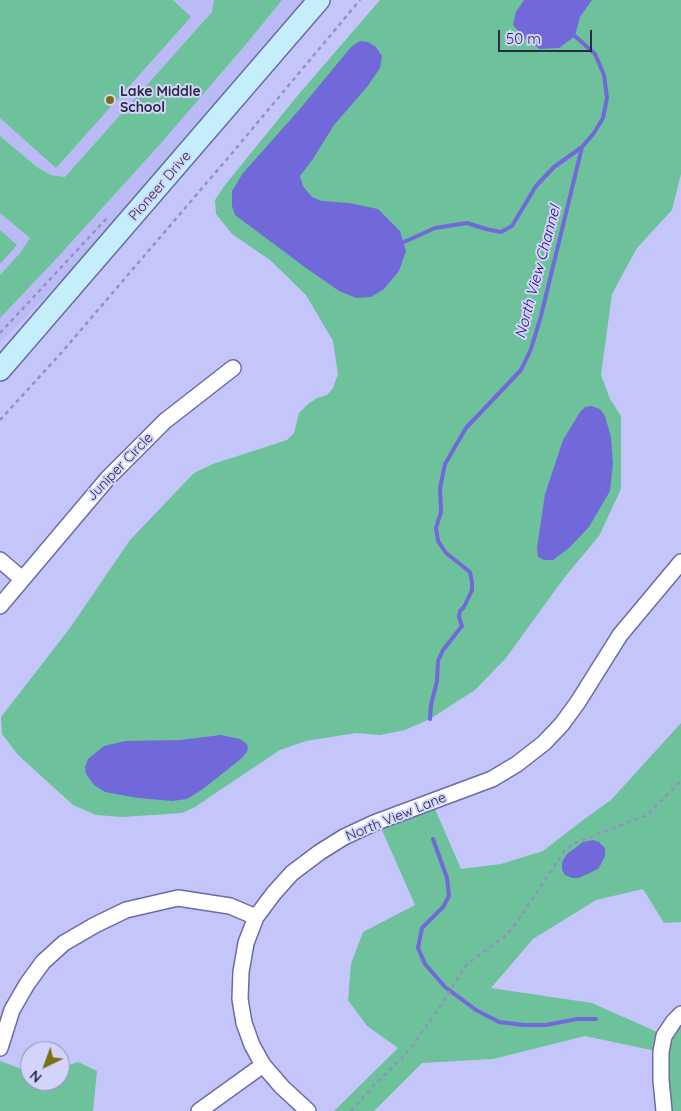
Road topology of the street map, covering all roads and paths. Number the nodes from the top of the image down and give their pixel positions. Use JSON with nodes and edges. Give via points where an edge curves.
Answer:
{"nodes":[{"id":1,"x":319,"y":0,"type":"edge"},
{"id":2,"x":360,"y":0,"type":"edge"},
{"id":3,"x":233,"y":368,"type":"dead end"},
{"id":4,"x":0,"y":370,"type":"edge"},
{"id":5,"x":0,"y":420,"type":"edge"},
{"id":6,"x":0,"y":560,"type":"edge"},
{"id":7,"x":681,"y":562,"type":"edge"},
{"id":8,"x":22,"y":579,"type":"junction"},
{"id":9,"x":0,"y":606,"type":"edge"},
{"id":10,"x":681,"y":781,"type":"edge"},
{"id":11,"x":256,"y":917,"type":"junction"},
{"id":12,"x":6,"y":1008,"type":"edge"},
{"id":13,"x":681,"y":1014,"type":"edge"},
{"id":14,"x":0,"y":1048,"type":"edge"},
{"id":15,"x":263,"y":1065,"type":"junction"},
{"id":16,"x":200,"y":1111,"type":"edge"},
{"id":17,"x":308,"y":1111,"type":"edge"},
{"id":18,"x":351,"y":1111,"type":"edge"},
{"id":19,"x":664,"y":1111,"type":"edge"}],
"edges":[{"from":1,"to":4,"type":"street","name":"Pioneer Drive"},
{"from":2,"to":5,"type":"path","via":[[62,352]]},
{"from":3,"to":8,"type":"street","name":"Juniper Circle","via":[[165,422],[136,450],[88,499]]},
{"from":6,"to":8,"type":"street"},
{"from":7,"to":11,"type":"street","name":"North View Lane","via":[[620,635],[578,702],[544,743],[492,779],[344,837],[292,873]]},
{"from":8,"to":9,"type":"street","name":"Juniper Circle"},
{"from":10,"to":18,"type":"path","via":[[647,815],[566,849],[512,929],[471,961],[400,1060]]},
{"from":11,"to":12,"type":"street","via":[[230,906],[178,898],[126,910],[64,943],[43,962]]},
{"from":11,"to":15,"type":"street","name":"North View Lane","via":[[246,943],[240,999],[244,1023]]},
{"from":12,"to":14,"type":"street"},
{"from":13,"to":19,"type":"street","via":[[664,1036],[661,1052]]},
{"from":15,"to":16,"type":"street"},
{"from":15,"to":17,"type":"street","name":"North View Lane","via":[[282,1088]]}]}
